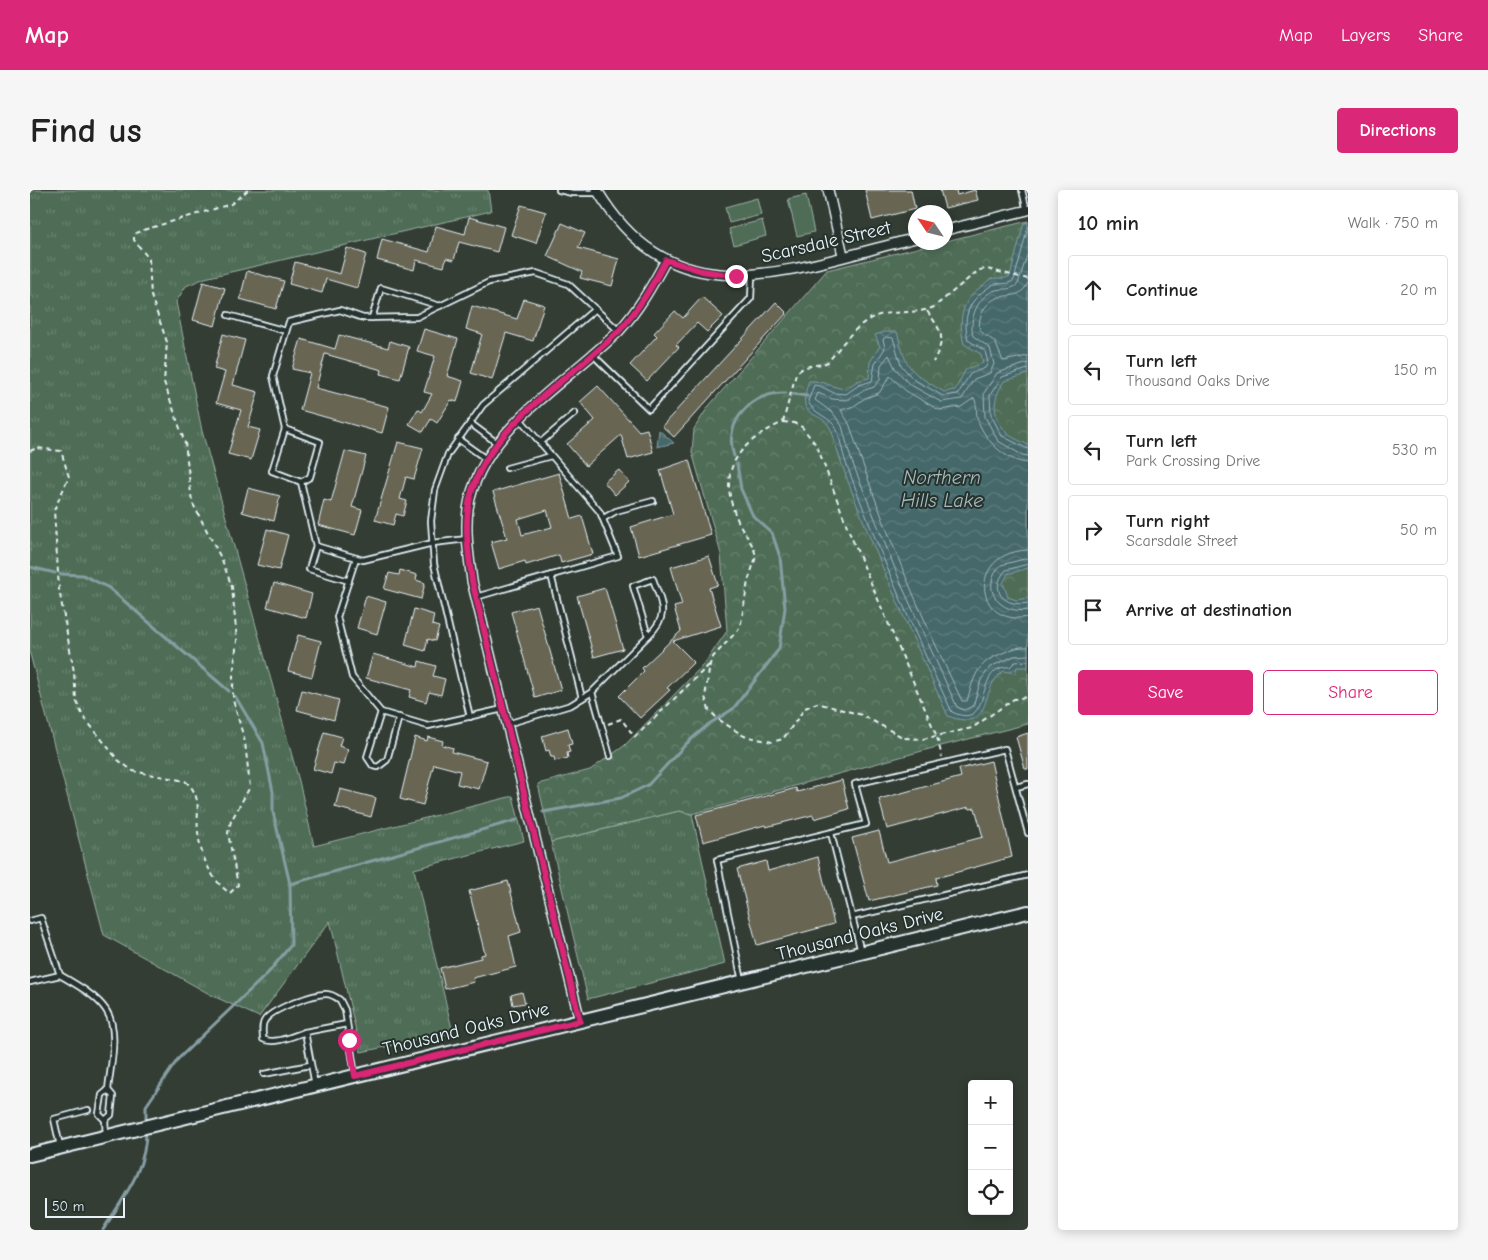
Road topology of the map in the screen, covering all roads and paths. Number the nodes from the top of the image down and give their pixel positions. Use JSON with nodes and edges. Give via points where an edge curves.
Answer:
{"nodes":[{"id":1,"x":248,"y":190,"type":"edge"},
{"id":2,"x":559,"y":190,"type":"edge"},
{"id":3,"x":828,"y":190,"type":"edge"},
{"id":4,"x":1022,"y":190,"type":"edge"},
{"id":5,"x":598,"y":191,"type":"edge"},
{"id":6,"x":1028,"y":210,"type":"edge"},
{"id":7,"x":953,"y":228,"type":"edge"},
{"id":8,"x":908,"y":240,"type":"edge"},
{"id":9,"x":843,"y":256,"type":"junction"},
{"id":10,"x":666,"y":260,"type":"junction"},
{"id":11,"x":752,"y":276,"type":"junction"},
{"id":12,"x":1028,"y":279,"type":"edge"},
{"id":13,"x":440,"y":306,"type":"junction"},
{"id":14,"x":595,"y":309,"type":"junction"},
{"id":15,"x":926,"y":310,"type":"junction"},
{"id":16,"x":228,"y":315,"type":"dead end"},
{"id":17,"x":372,"y":318,"type":"junction"},
{"id":18,"x":286,"y":331,"type":"junction"},
{"id":19,"x":619,"y":331,"type":"junction"},
{"id":20,"x":593,"y":355,"type":"junction"},
{"id":21,"x":933,"y":362,"type":"dead end"},
{"id":22,"x":576,"y":412,"type":"dead end"},
{"id":23,"x":520,"y":419,"type":"junction"},
{"id":24,"x":783,"y":422,"type":"junction"},
{"id":25,"x":470,"y":423,"type":"junction"},
{"id":26,"x":285,"y":429,"type":"junction"},
{"id":27,"x":458,"y":439,"type":"junction"},
{"id":28,"x":497,"y":443,"type":"junction"},
{"id":29,"x":540,"y":443,"type":"junction"},
{"id":30,"x":30,"y":450,"type":"edge"},
{"id":31,"x":551,"y":456,"type":"junction"},
{"id":32,"x":486,"y":459,"type":"junction"},
{"id":33,"x":507,"y":468,"type":"dead end"},
{"id":34,"x":301,"y":482,"type":"junction"},
{"id":35,"x":654,"y":501,"type":"dead end"},
{"id":36,"x":604,"y":518,"type":"junction"},
{"id":37,"x":467,"y":539,"type":"junction"},
{"id":38,"x":433,"y":543,"type":"junction"},
{"id":39,"x":316,"y":546,"type":"junction"},
{"id":40,"x":356,"y":558,"type":"junction"},
{"id":41,"x":551,"y":575,"type":"junction"},
{"id":42,"x":350,"y":580,"type":"junction"},
{"id":43,"x":476,"y":597,"type":"junction"},
{"id":44,"x":648,"y":636,"type":"junction"},
{"id":45,"x":710,"y":664,"type":"junction"},
{"id":46,"x":592,"y":692,"type":"junction"},
{"id":47,"x":1028,"y":697,"type":"edge"},
{"id":48,"x":582,"y":698,"type":"junction"},
{"id":49,"x":503,"y":709,"type":"junction"},
{"id":50,"x":381,"y":712,"type":"junction"},
{"id":51,"x":470,"y":717,"type":"junction"},
{"id":52,"x":399,"y":718,"type":"junction"},
{"id":53,"x":507,"y":724,"type":"junction"},
{"id":54,"x":601,"y":726,"type":"junction"},
{"id":55,"x":936,"y":737,"type":"junction"},
{"id":56,"x":610,"y":756,"type":"dead end"},
{"id":57,"x":944,"y":763,"type":"junction"},
{"id":58,"x":1028,"y":784,"type":"edge"},
{"id":59,"x":1016,"y":788,"type":"junction"},
{"id":60,"x":831,"y":832,"type":"junction"},
{"id":61,"x":1028,"y":832,"type":"edge"},
{"id":62,"x":1028,"y":875,"type":"edge"},
{"id":63,"x":1028,"y":912,"type":"edge"},
{"id":64,"x":852,"y":917,"type":"junction"},
{"id":65,"x":30,"y":922,"type":"edge"},
{"id":66,"x":862,"y":953,"type":"junction"},
{"id":67,"x":60,"y":974,"type":"junction"},
{"id":68,"x":30,"y":982,"type":"edge"},
{"id":69,"x":742,"y":982,"type":"junction"},
{"id":70,"x":580,"y":1021,"type":"junction"},
{"id":71,"x":347,"y":1024,"type":"junction"},
{"id":72,"x":305,"y":1032,"type":"junction"},
{"id":73,"x":310,"y":1065,"type":"junction"},
{"id":74,"x":264,"y":1074,"type":"dead end"},
{"id":75,"x":355,"y":1076,"type":"junction"},
{"id":76,"x":315,"y":1086,"type":"junction"},
{"id":77,"x":108,"y":1090,"type":"junction"},
{"id":78,"x":88,"y":1110,"type":"dead end"},
{"id":79,"x":105,"y":1120,"type":"junction"},
{"id":80,"x":110,"y":1135,"type":"junction"},
{"id":81,"x":60,"y":1148,"type":"junction"},
{"id":82,"x":30,"y":1155,"type":"edge"}],
"edges":[{"from":1,"to":30,"type":"path","via":[[231,204],[134,235],[134,240],[149,259],[151,296],[167,342],[164,382],[184,443],[192,502],[232,587],[237,640],[233,700],[245,742],[250,787],[228,833],[238,885],[230,893],[220,887],[209,868],[198,833],[199,803],[191,786],[134,771],[118,760],[79,708],[59,589],[54,510],[69,478],[61,451]]},
{"from":2,"to":5,"type":"lane","via":[[572,193]]},
{"from":3,"to":9,"type":"street"},
{"from":4,"to":6,"type":"lane"},
{"from":5,"to":10,"type":"street","name":"Scarsdale Street","via":[[629,233]]},
{"from":6,"to":7,"type":"street"},
{"from":8,"to":9,"type":"street","name":"Scarsdale Street"},
{"from":9,"to":11,"type":"street","name":"Scarsdale Street"},
{"from":10,"to":11,"type":"street","name":"Scarsdale Street","via":[[719,274]]},
{"from":10,"to":19,"type":"street","via":[[635,314]]},
{"from":11,"to":20,"type":"lane","via":[[751,298],[650,410]]},
{"from":12,"to":15,"type":"path","via":[[979,270]]},
{"from":13,"to":14,"type":"lane","via":[[489,282],[536,273],[568,284]]},
{"from":13,"to":17,"type":"lane","via":[[417,318]]},
{"from":13,"to":17,"type":"lane","via":[[381,288]]},
{"from":14,"to":19,"type":"lane"},
{"from":14,"to":25,"type":"lane","via":[[483,405]]},
{"from":15,"to":21,"type":"path","via":[[942,333]]},
{"from":15,"to":24,"type":"path","via":[[871,318],[859,326],[828,362],[801,368],[792,384]]},
{"from":16,"to":18,"type":"lane"},
{"from":17,"to":18,"type":"lane","via":[[340,310],[289,322]]},
{"from":18,"to":26,"type":"lane","via":[[273,376]]},
{"from":19,"to":20,"type":"street"},
{"from":20,"to":23,"type":"street"},
{"from":22,"to":29,"type":"lane"},
{"from":23,"to":28,"type":"street"},
{"from":23,"to":29,"type":"lane"},
{"from":24,"to":45,"type":"path","via":[[758,434],[732,465],[728,488],[756,558],[748,581],[741,623]]},
{"from":24,"to":55,"type":"path","via":[[802,427],[817,446],[850,534]]},
{"from":25,"to":27,"type":"lane"},
{"from":25,"to":28,"type":"lane"},
{"from":26,"to":34,"type":"lane","via":[[272,471]]},
{"from":26,"to":34,"type":"lane","via":[[320,442],[310,477]]},
{"from":27,"to":32,"type":"lane"},
{"from":27,"to":38,"type":"lane","via":[[448,454],[435,490]]},
{"from":28,"to":32,"type":"street"},
{"from":29,"to":31,"type":"lane"},
{"from":31,"to":33,"type":"lane"},
{"from":31,"to":36,"type":"lane"},
{"from":32,"to":37,"type":"street","via":[[471,494]]},
{"from":34,"to":39,"type":"lane"},
{"from":35,"to":36,"type":"lane","via":[[616,511]]},
{"from":36,"to":41,"type":"lane","via":[[618,556]]},
{"from":37,"to":38,"type":"lane"},
{"from":37,"to":43,"type":"street"},
{"from":38,"to":40,"type":"lane","via":[[363,560]]},
{"from":38,"to":51,"type":"lane","via":[[434,564]]},
{"from":39,"to":40,"type":"lane"},
{"from":39,"to":42,"type":"lane","via":[[310,568]]},
{"from":40,"to":42,"type":"lane"},
{"from":41,"to":43,"type":"lane"},
{"from":41,"to":48,"type":"lane"},
{"from":42,"to":50,"type":"lane","via":[[338,617],[352,677]]},
{"from":43,"to":49,"type":"street"},
{"from":44,"to":44,"type":"lane","via":[[633,586],[653,579],[663,609],[662,620]]},
{"from":44,"to":46,"type":"lane"},
{"from":45,"to":54,"type":"path","via":[[635,736],[621,719]]},
{"from":45,"to":55,"type":"path","via":[[706,697],[709,710],[744,736],[772,742],[783,739],[805,708],[817,704],[862,715],[904,738]]},
{"from":46,"to":48,"type":"lane"},
{"from":46,"to":54,"type":"lane"},
{"from":47,"to":55,"type":"path","via":[[1014,699],[972,728]]},
{"from":48,"to":53,"type":"lane","via":[[571,705]]},
{"from":49,"to":51,"type":"lane"},
{"from":49,"to":53,"type":"street"},
{"from":50,"to":52,"type":"lane"},
{"from":50,"to":52,"type":"lane","via":[[367,757],[372,766],[378,767],[387,760]]},
{"from":51,"to":52,"type":"lane","via":[[428,726]]},
{"from":53,"to":70,"type":"street"},
{"from":54,"to":56,"type":"lane"},
{"from":55,"to":57,"type":"path"},
{"from":57,"to":59,"type":"lane","via":[[1005,749]]},
{"from":57,"to":60,"type":"lane","via":[[855,784],[866,824]]},
{"from":58,"to":59,"type":"lane"},
{"from":59,"to":61,"type":"lane"},
{"from":60,"to":64,"type":"lane"},
{"from":60,"to":69,"type":"lane","via":[[717,860]]},
{"from":62,"to":64,"type":"lane"},
{"from":63,"to":66,"type":"main road","name":"Thousand Oaks Drive"},
{"from":64,"to":66,"type":"lane"},
{"from":65,"to":67,"type":"lane","via":[[41,918]]},
{"from":66,"to":69,"type":"main road","name":"Thousand Oaks Drive"},
{"from":67,"to":68,"type":"lane"},
{"from":67,"to":77,"type":"lane","via":[[106,1010],[113,1030]]},
{"from":69,"to":70,"type":"main road","name":"Thousand Oaks Drive"},
{"from":70,"to":75,"type":"main road","name":"Thousand Oaks Drive"},
{"from":71,"to":72,"type":"lane"},
{"from":71,"to":72,"type":"lane","via":[[340,1000],[326,994],[280,1007],[262,1025],[266,1041]]},
{"from":71,"to":75,"type":"lane"},
{"from":72,"to":73,"type":"lane"},
{"from":73,"to":74,"type":"lane"},
{"from":73,"to":76,"type":"lane"},
{"from":75,"to":76,"type":"main road","name":"Thousand Oaks Drive"},
{"from":76,"to":80,"type":"main road","name":"Thousand Oaks Drive"},
{"from":77,"to":79,"type":"lane","via":[[113,1096],[111,1115]]},
{"from":77,"to":79,"type":"lane","via":[[102,1095],[99,1114]]},
{"from":78,"to":81,"type":"lane","via":[[54,1119]]},
{"from":79,"to":80,"type":"lane"},
{"from":80,"to":81,"type":"main road","name":"Thousand Oaks Drive"},
{"from":81,"to":82,"type":"main road","name":"Thousand Oaks Drive"}]}
